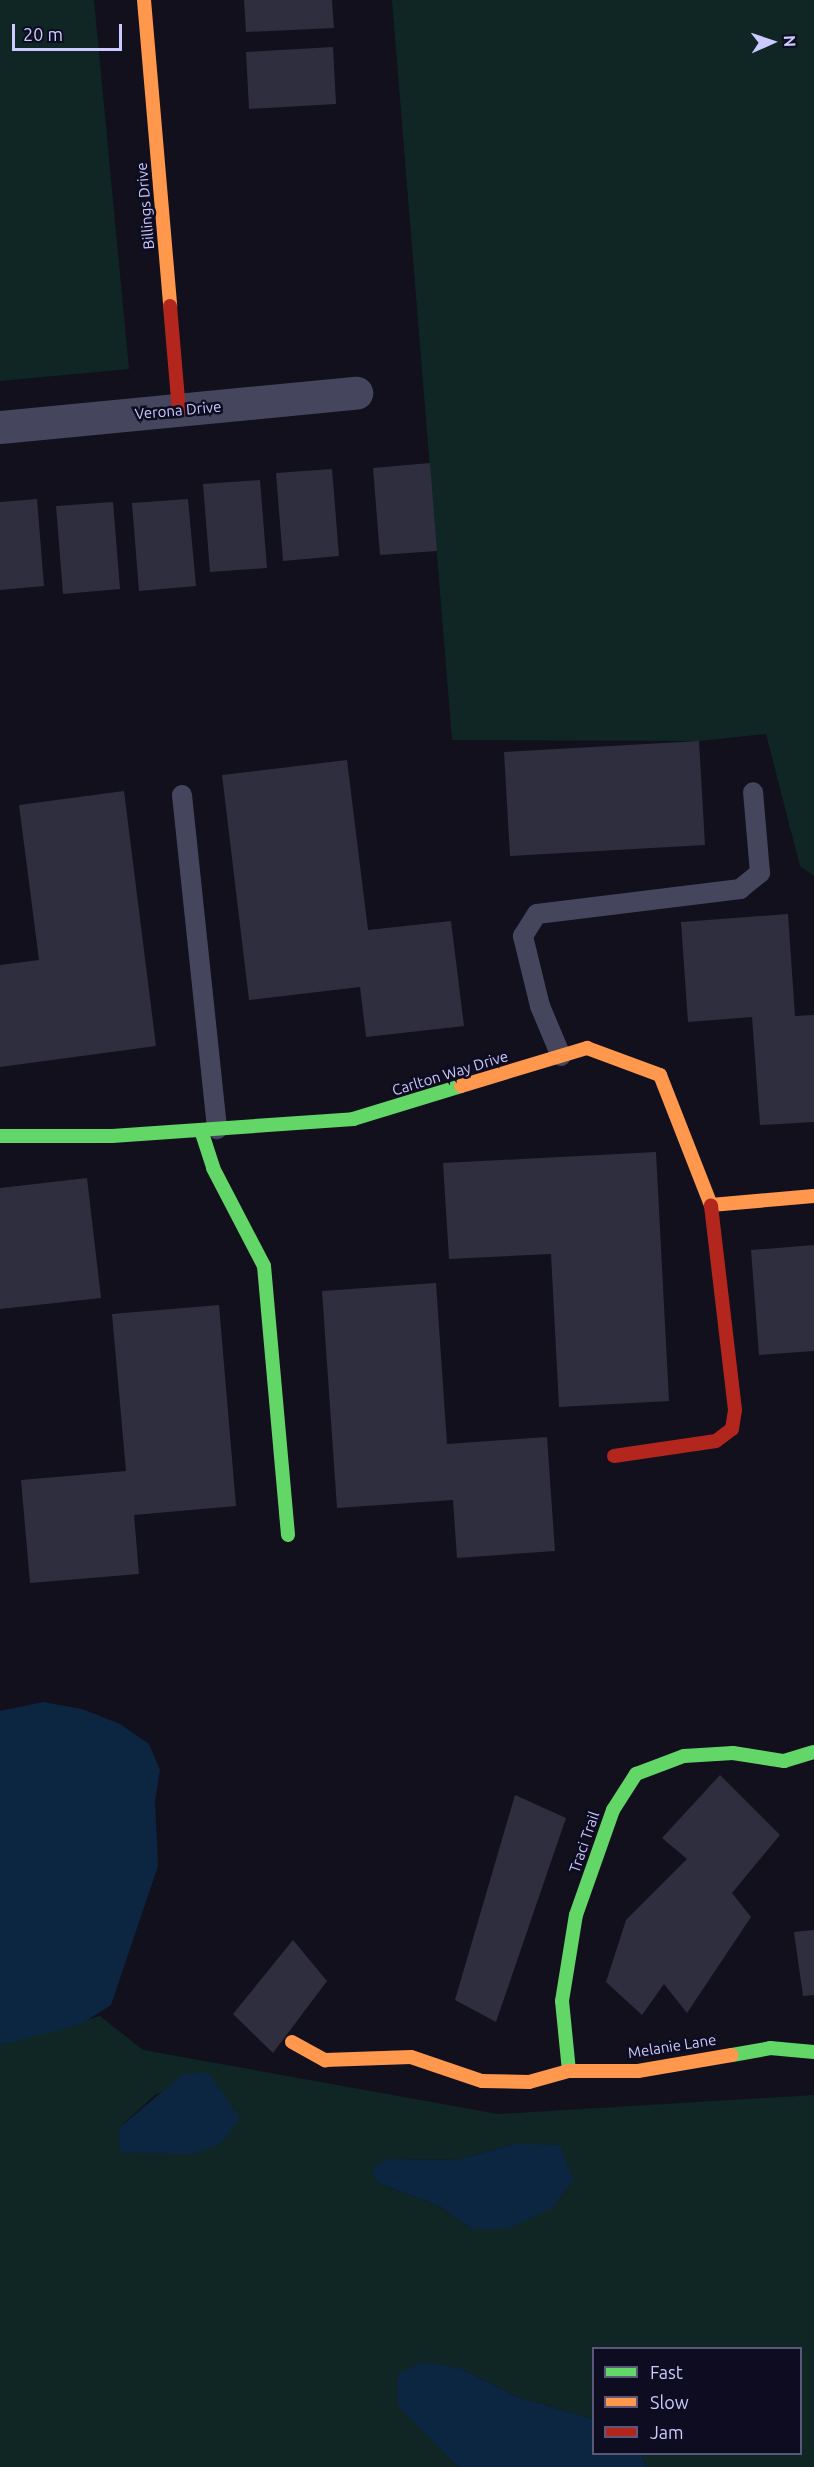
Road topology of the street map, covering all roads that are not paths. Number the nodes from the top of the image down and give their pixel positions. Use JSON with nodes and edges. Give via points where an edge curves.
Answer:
{"nodes":[{"id":1,"x":144,"y":0,"type":"edge"},
{"id":2,"x":356,"y":393,"type":"dead end"},
{"id":3,"x":179,"y":410,"type":"junction"},
{"id":4,"x":0,"y":427,"type":"edge"},
{"id":5,"x":753,"y":792,"type":"dead end"},
{"id":6,"x":182,"y":795,"type":"dead end"},
{"id":7,"x":561,"y":1056,"type":"junction"},
{"id":8,"x":209,"y":1130,"type":"junction"},
{"id":9,"x":0,"y":1136,"type":"edge"},
{"id":10,"x":814,"y":1197,"type":"edge"},
{"id":11,"x":711,"y":1205,"type":"junction"},
{"id":12,"x":614,"y":1456,"type":"dead end"},
{"id":13,"x":288,"y":1535,"type":"dead end"},
{"id":14,"x":814,"y":1752,"type":"edge"},
{"id":15,"x":292,"y":2042,"type":"dead end"},
{"id":16,"x":814,"y":2052,"type":"edge"},
{"id":17,"x":569,"y":2071,"type":"junction"}],
"edges":[{"from":1,"to":3,"type":"street","name":"Billings Drive"},
{"from":2,"to":3,"type":"street","name":"Verona Drive"},
{"from":3,"to":4,"type":"street","name":"Verona Drive"},
{"from":5,"to":7,"type":"lane","via":[[760,873],[740,889],[537,914],[523,936],[540,1006]]},
{"from":6,"to":8,"type":"lane"},
{"from":7,"to":8,"type":"street","name":"Carlton Way Drive","via":[[353,1119]]},
{"from":7,"to":11,"type":"street","name":"Carlton Way Drive","via":[[587,1048],[660,1075]]},
{"from":8,"to":9,"type":"street","name":"Carlton Way Drive"},
{"from":8,"to":13,"type":"street","via":[[213,1168],[264,1266]]},
{"from":10,"to":11,"type":"street"},
{"from":11,"to":12,"type":"street","name":"Carlton Way Drive","via":[[735,1410],[732,1429],[716,1441]]},
{"from":14,"to":17,"type":"street","name":"Traci Trail","via":[[784,1761],[734,1753],[684,1756],[636,1774],[613,1810],[576,1915],[562,2001]]},
{"from":15,"to":17,"type":"street","name":"Melanie Lane","via":[[326,2060],[411,2057],[482,2081],[529,2082]]},
{"from":16,"to":17,"type":"street","name":"Melanie Lane","via":[[770,2048],[638,2071]]}]}
